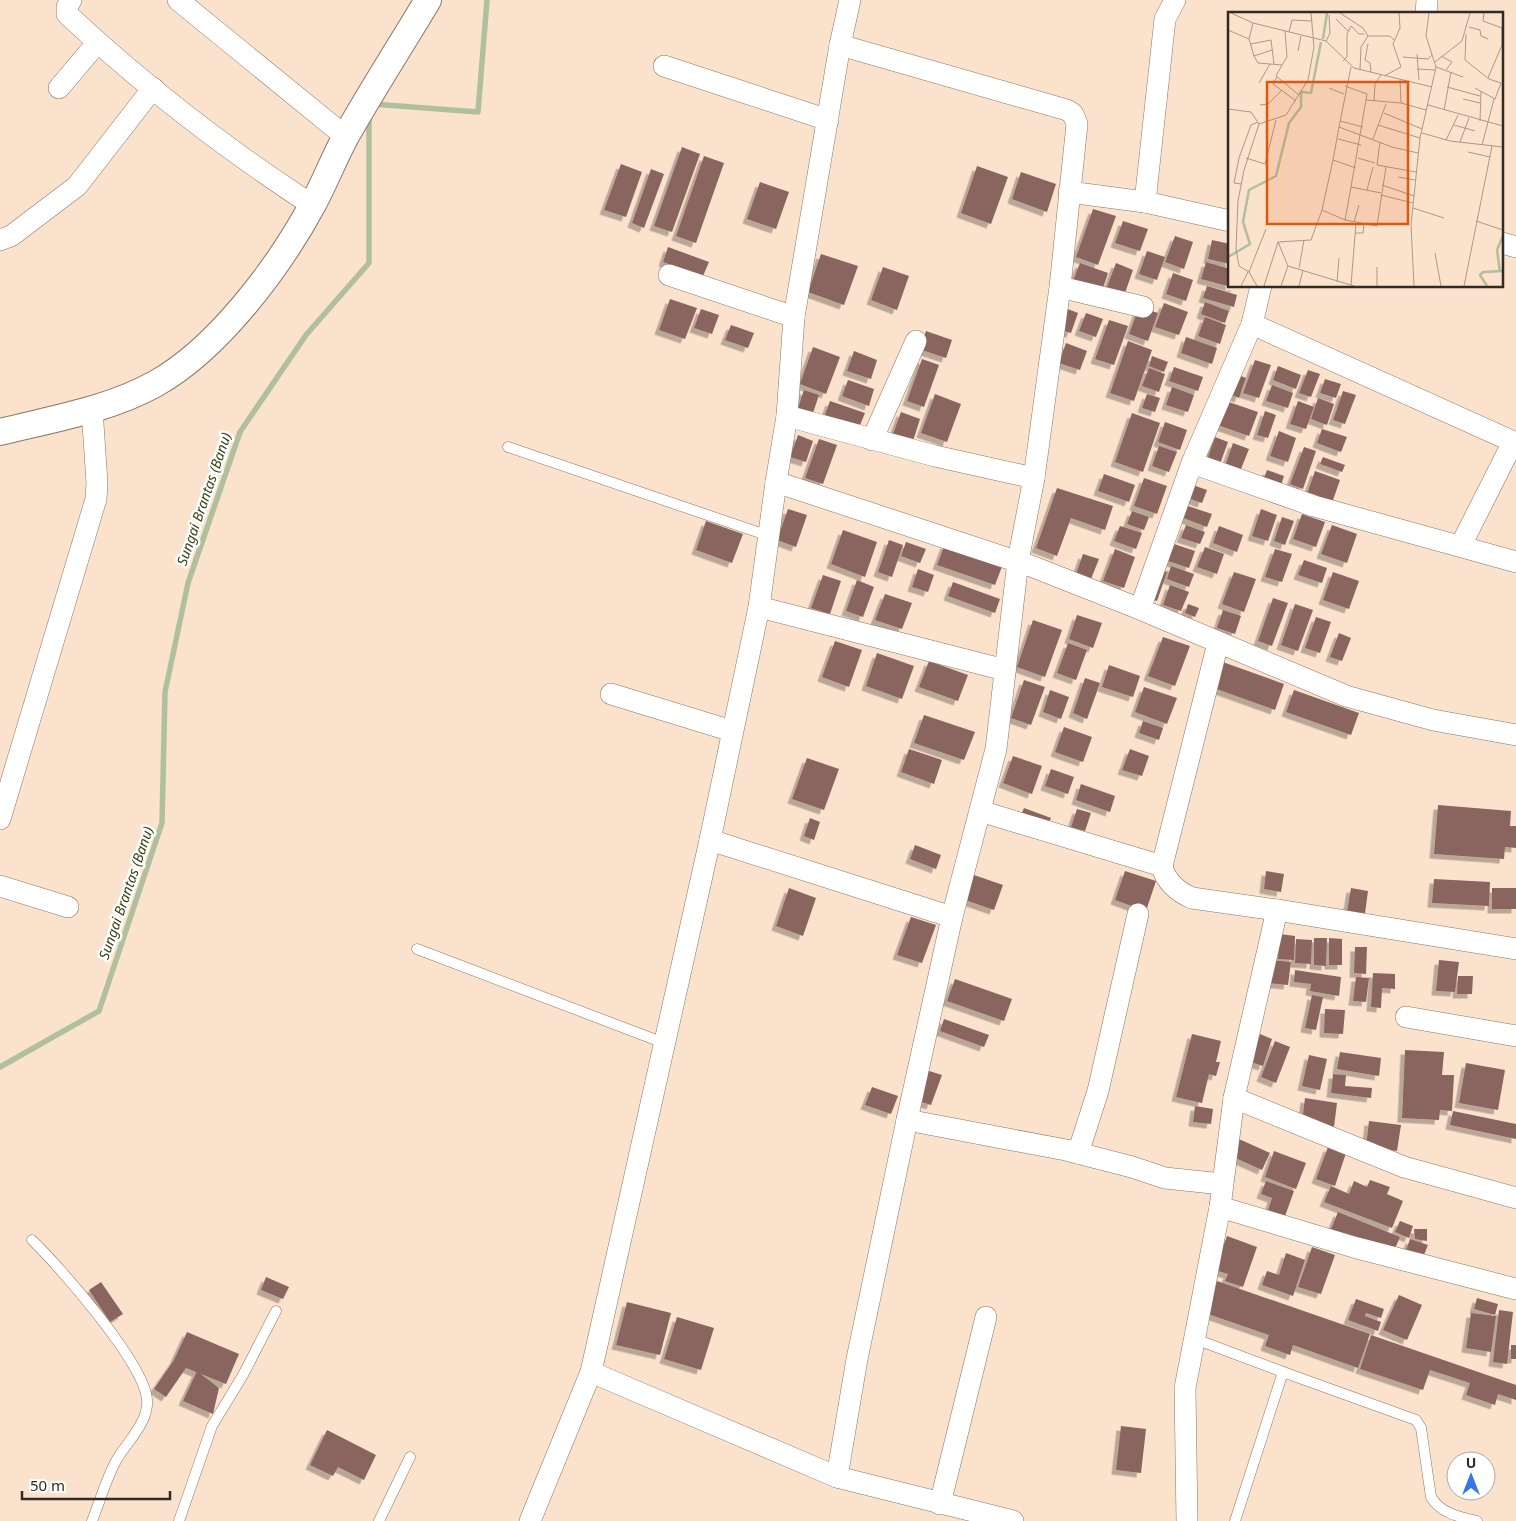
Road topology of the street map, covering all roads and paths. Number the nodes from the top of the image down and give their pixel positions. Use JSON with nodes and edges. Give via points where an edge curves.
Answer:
{"nodes":[{"id":1,"x":72,"y":0,"type":"edge"},
{"id":2,"x":178,"y":0,"type":"edge"},
{"id":3,"x":428,"y":0,"type":"edge"},
{"id":4,"x":850,"y":0,"type":"edge"},
{"id":5,"x":1175,"y":0,"type":"edge"},
{"id":6,"x":97,"y":43,"type":"junction"},
{"id":7,"x":840,"y":44,"type":"junction"},
{"id":8,"x":664,"y":66,"type":"dead end"},
{"id":9,"x":59,"y":88,"type":"dead end"},
{"id":10,"x":153,"y":88,"type":"junction"},
{"id":11,"x":828,"y":120,"type":"junction"},
{"id":12,"x":346,"y":137,"type":"junction"},
{"id":13,"x":1069,"y":192,"type":"junction"},
{"id":14,"x":1145,"y":202,"type":"junction"},
{"id":15,"x":312,"y":205,"type":"junction"},
{"id":16,"x":1228,"y":221,"type":"edge"},
{"id":17,"x":0,"y":240,"type":"edge"},
{"id":18,"x":668,"y":275,"type":"dead end"},
{"id":19,"x":1060,"y":287,"type":"junction"},
{"id":20,"x":1261,"y":288,"type":"edge"},
{"id":21,"x":1143,"y":307,"type":"dead end"},
{"id":22,"x":794,"y":317,"type":"junction"},
{"id":23,"x":1252,"y":324,"type":"junction"},
{"id":24,"x":916,"y":341,"type":"dead end"},
{"id":25,"x":92,"y":409,"type":"junction"},
{"id":26,"x":787,"y":416,"type":"junction"},
{"id":27,"x":0,"y":432,"type":"edge"},
{"id":28,"x":872,"y":440,"type":"junction"},
{"id":29,"x":1514,"y":442,"type":"edge"},
{"id":30,"x":508,"y":447,"type":"dead end"},
{"id":31,"x":1192,"y":463,"type":"junction"},
{"id":32,"x":1034,"y":478,"type":"junction"},
{"id":33,"x":776,"y":482,"type":"junction"},
{"id":34,"x":769,"y":536,"type":"junction"},
{"id":35,"x":1461,"y":546,"type":"junction"},
{"id":36,"x":1018,"y":562,"type":"junction"},
{"id":37,"x":1516,"y":562,"type":"edge"},
{"id":38,"x":759,"y":607,"type":"junction"},
{"id":39,"x":1140,"y":609,"type":"junction"},
{"id":40,"x":1218,"y":642,"type":"junction"},
{"id":41,"x":1006,"y":670,"type":"junction"},
{"id":42,"x":611,"y":694,"type":"dead end"},
{"id":43,"x":732,"y":731,"type":"junction"},
{"id":44,"x":1516,"y":736,"type":"edge"},
{"id":45,"x":980,"y":811,"type":"junction"},
{"id":46,"x":0,"y":819,"type":"edge"},
{"id":47,"x":710,"y":840,"type":"junction"},
{"id":48,"x":1162,"y":866,"type":"junction"},
{"id":49,"x":0,"y":886,"type":"edge"},
{"id":50,"x":68,"y":907,"type":"dead end"},
{"id":51,"x":1277,"y":910,"type":"junction"},
{"id":52,"x":1138,"y":914,"type":"dead end"},
{"id":53,"x":952,"y":917,"type":"junction"},
{"id":54,"x":417,"y":949,"type":"dead end"},
{"id":55,"x":1516,"y":950,"type":"edge"},
{"id":56,"x":1406,"y":1017,"type":"dead end"},
{"id":57,"x":1516,"y":1036,"type":"edge"},
{"id":58,"x":664,"y":1043,"type":"junction"},
{"id":59,"x":1234,"y":1098,"type":"junction"},
{"id":60,"x":907,"y":1120,"type":"junction"},
{"id":61,"x":1078,"y":1153,"type":"junction"},
{"id":62,"x":1222,"y":1184,"type":"junction"},
{"id":63,"x":1516,"y":1198,"type":"edge"},
{"id":64,"x":1220,"y":1208,"type":"junction"},
{"id":65,"x":32,"y":1240,"type":"dead end"},
{"id":66,"x":1516,"y":1289,"type":"edge"},
{"id":67,"x":276,"y":1311,"type":"dead end"},
{"id":68,"x":986,"y":1317,"type":"dead end"},
{"id":69,"x":1195,"y":1339,"type":"junction"},
{"id":70,"x":591,"y":1372,"type":"junction"},
{"id":71,"x":1283,"y":1372,"type":"junction"},
{"id":72,"x":410,"y":1458,"type":"dead end"},
{"id":73,"x":837,"y":1477,"type":"junction"},
{"id":74,"x":948,"y":1511,"type":"edge"},
{"id":75,"x":92,"y":1521,"type":"edge"},
{"id":76,"x":179,"y":1521,"type":"edge"},
{"id":77,"x":379,"y":1521,"type":"edge"},
{"id":78,"x":530,"y":1521,"type":"edge"},
{"id":79,"x":1013,"y":1521,"type":"edge"},
{"id":80,"x":1187,"y":1521,"type":"edge"},
{"id":81,"x":1235,"y":1521,"type":"edge"},
{"id":82,"x":1477,"y":1521,"type":"edge"}],
"edges":[{"from":1,"to":6,"type":"street","via":[[67,14]]},
{"from":2,"to":12,"type":"street"},
{"from":3,"to":12,"type":"street"},
{"from":4,"to":7,"type":"street"},
{"from":5,"to":14,"type":"street","via":[[1166,19]]},
{"from":6,"to":9,"type":"street"},
{"from":6,"to":10,"type":"street"},
{"from":7,"to":11,"type":"street"},
{"from":7,"to":13,"type":"street","via":[[1070,112],[1077,124]]},
{"from":8,"to":11,"type":"street"},
{"from":10,"to":15,"type":"street","via":[[247,162]]},
{"from":10,"to":17,"type":"street","via":[[78,186],[11,236]]},
{"from":11,"to":22,"type":"street"},
{"from":12,"to":15,"type":"street"},
{"from":13,"to":14,"type":"street"},
{"from":13,"to":19,"type":"street"},
{"from":14,"to":16,"type":"street"},
{"from":15,"to":25,"type":"street","via":[[285,250],[205,348],[156,383]]},
{"from":18,"to":22,"type":"street"},
{"from":19,"to":21,"type":"street"},
{"from":19,"to":32,"type":"street"},
{"from":20,"to":23,"type":"street"},
{"from":22,"to":26,"type":"street"},
{"from":23,"to":29,"type":"street"},
{"from":23,"to":31,"type":"street"},
{"from":24,"to":28,"type":"street"},
{"from":25,"to":27,"type":"street"},
{"from":25,"to":46,"type":"street","via":[[96,499]]},
{"from":26,"to":28,"type":"street"},
{"from":26,"to":33,"type":"street"},
{"from":28,"to":32,"type":"street"},
{"from":29,"to":35,"type":"street"},
{"from":30,"to":34,"type":"lane"},
{"from":31,"to":35,"type":"street","via":[[1314,506]]},
{"from":31,"to":39,"type":"street"},
{"from":32,"to":36,"type":"street"},
{"from":33,"to":34,"type":"street"},
{"from":33,"to":36,"type":"street"},
{"from":34,"to":38,"type":"street"},
{"from":35,"to":37,"type":"street"},
{"from":36,"to":39,"type":"street"},
{"from":36,"to":41,"type":"street"},
{"from":38,"to":41,"type":"street"},
{"from":38,"to":43,"type":"street"},
{"from":39,"to":40,"type":"street"},
{"from":40,"to":44,"type":"street","via":[[1346,696],[1433,720]]},
{"from":40,"to":48,"type":"street"},
{"from":41,"to":45,"type":"street","via":[[996,749]]},
{"from":42,"to":43,"type":"street"},
{"from":43,"to":47,"type":"street"},
{"from":45,"to":48,"type":"street"},
{"from":45,"to":53,"type":"street"},
{"from":47,"to":53,"type":"street"},
{"from":47,"to":58,"type":"street"},
{"from":48,"to":51,"type":"street","via":[[1181,894]]},
{"from":49,"to":50,"type":"street"},
{"from":51,"to":55,"type":"street"},
{"from":51,"to":59,"type":"street"},
{"from":52,"to":61,"type":"street","via":[[1098,1091]]},
{"from":53,"to":60,"type":"street"},
{"from":54,"to":58,"type":"lane"},
{"from":56,"to":57,"type":"street"},
{"from":58,"to":70,"type":"street"},
{"from":59,"to":62,"type":"street"},
{"from":59,"to":63,"type":"street","via":[[1404,1167]]},
{"from":60,"to":61,"type":"street"},
{"from":60,"to":73,"type":"street","via":[[856,1359]]},
{"from":61,"to":62,"type":"street","via":[[1165,1178]]},
{"from":62,"to":64,"type":"street"},
{"from":64,"to":66,"type":"street"},
{"from":64,"to":69,"type":"street"},
{"from":65,"to":75,"type":"lane","via":[[95,1312],[135,1371],[148,1401],[145,1417],[116,1461]]},
{"from":67,"to":76,"type":"lane","via":[[212,1426]]},
{"from":68,"to":74,"type":"street"},
{"from":69,"to":71,"type":"lane"},
{"from":69,"to":80,"type":"street","via":[[1185,1388]]},
{"from":70,"to":73,"type":"street"},
{"from":70,"to":78,"type":"street"},
{"from":71,"to":81,"type":"lane"},
{"from":71,"to":82,"type":"lane","via":[[1416,1420],[1421,1428],[1431,1497],[1435,1504],[1443,1511]]},
{"from":72,"to":77,"type":"lane"},
{"from":73,"to":74,"type":"street"},
{"from":74,"to":79,"type":"street"}]}
